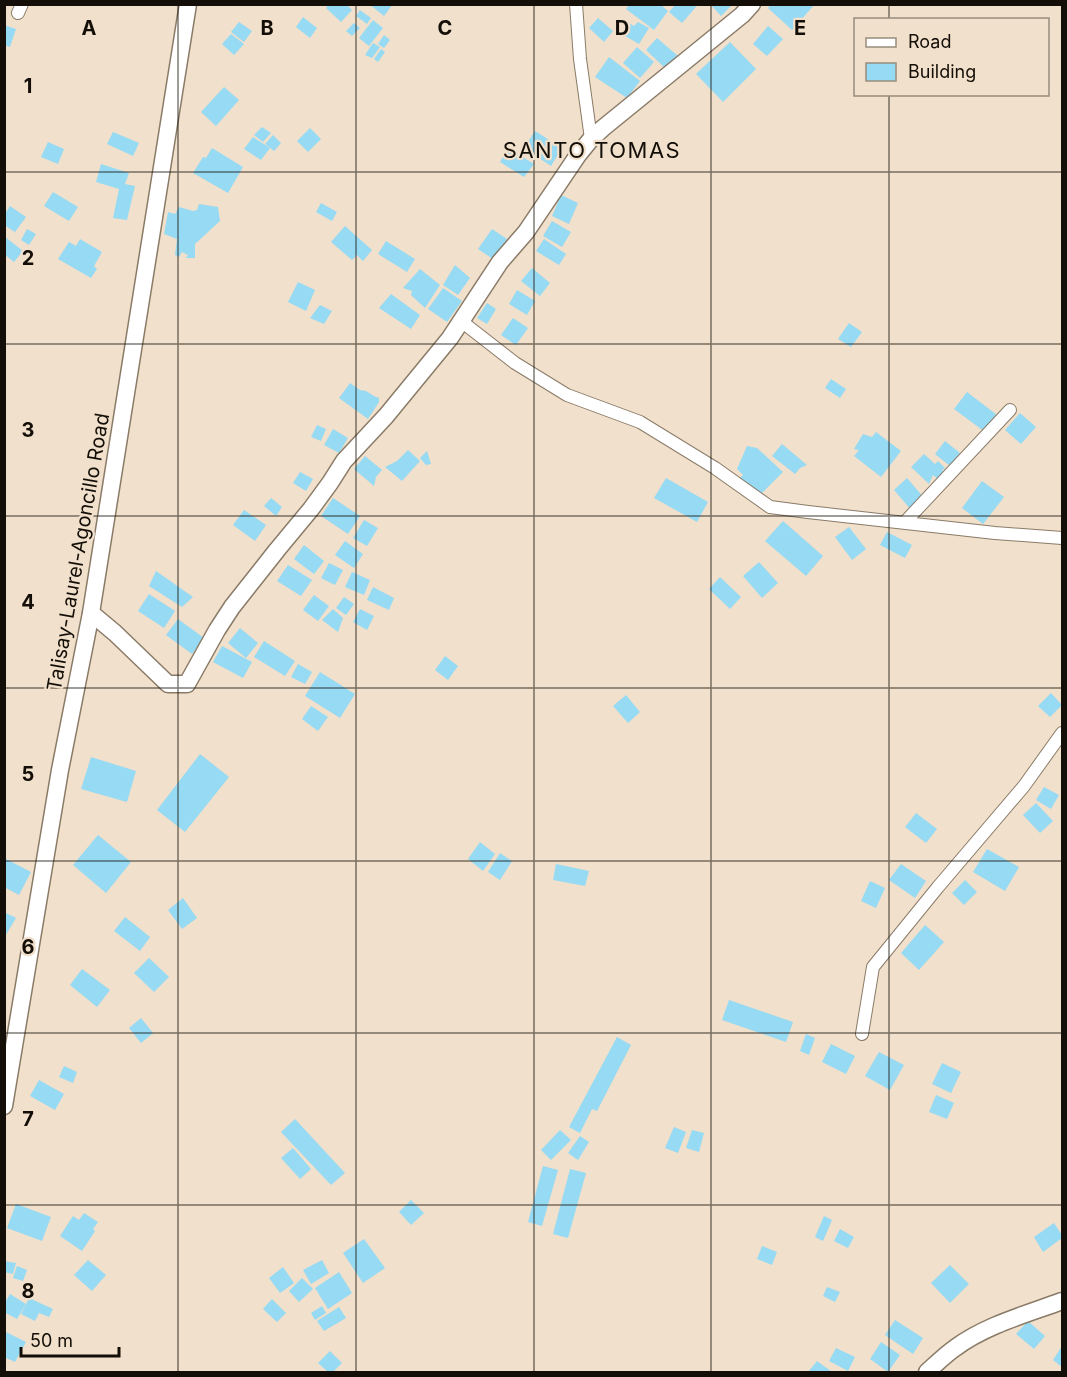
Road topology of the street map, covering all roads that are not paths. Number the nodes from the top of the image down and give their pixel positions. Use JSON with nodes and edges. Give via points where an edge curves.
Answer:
{"nodes":[{"id":1,"x":188,"y":4,"type":"edge"},
{"id":2,"x":576,"y":4,"type":"edge"},
{"id":3,"x":752,"y":4,"type":"edge"},
{"id":4,"x":591,"y":140,"type":"junction"},
{"id":5,"x":461,"y":321,"type":"junction"},
{"id":6,"x":1010,"y":410,"type":"dead end"},
{"id":7,"x":905,"y":522,"type":"junction"},
{"id":8,"x":1062,"y":538,"type":"edge"},
{"id":9,"x":91,"y":613,"type":"junction"},
{"id":10,"x":1062,"y":733,"type":"edge"},
{"id":11,"x":862,"y":1034,"type":"dead end"},
{"id":12,"x":4,"y":1106,"type":"edge"},
{"id":13,"x":1062,"y":1301,"type":"edge"},
{"id":14,"x":927,"y":1372,"type":"edge"}],
"edges":[{"from":1,"to":9,"type":"main road","name":"Talisay-Laurel-Agoncillo Road"},
{"from":2,"to":4,"type":"street","via":[[579,59]]},
{"from":3,"to":4,"type":"main road"},
{"from":4,"to":5,"type":"main road"},
{"from":5,"to":7,"type":"street","via":[[558,390],[640,422],[770,507]]},
{"from":5,"to":9,"type":"main road","via":[[386,416],[344,461],[311,509],[232,607],[187,684],[168,684]]},
{"from":6,"to":7,"type":"street"},
{"from":7,"to":8,"type":"street"},
{"from":9,"to":12,"type":"main road","name":"Talisay-Laurel-Agoncillo Road","via":[[60,770]]},
{"from":10,"to":11,"type":"street","via":[[1024,786],[873,967]]},
{"from":13,"to":14,"type":"main road","via":[[979,1333],[955,1347]]}]}
